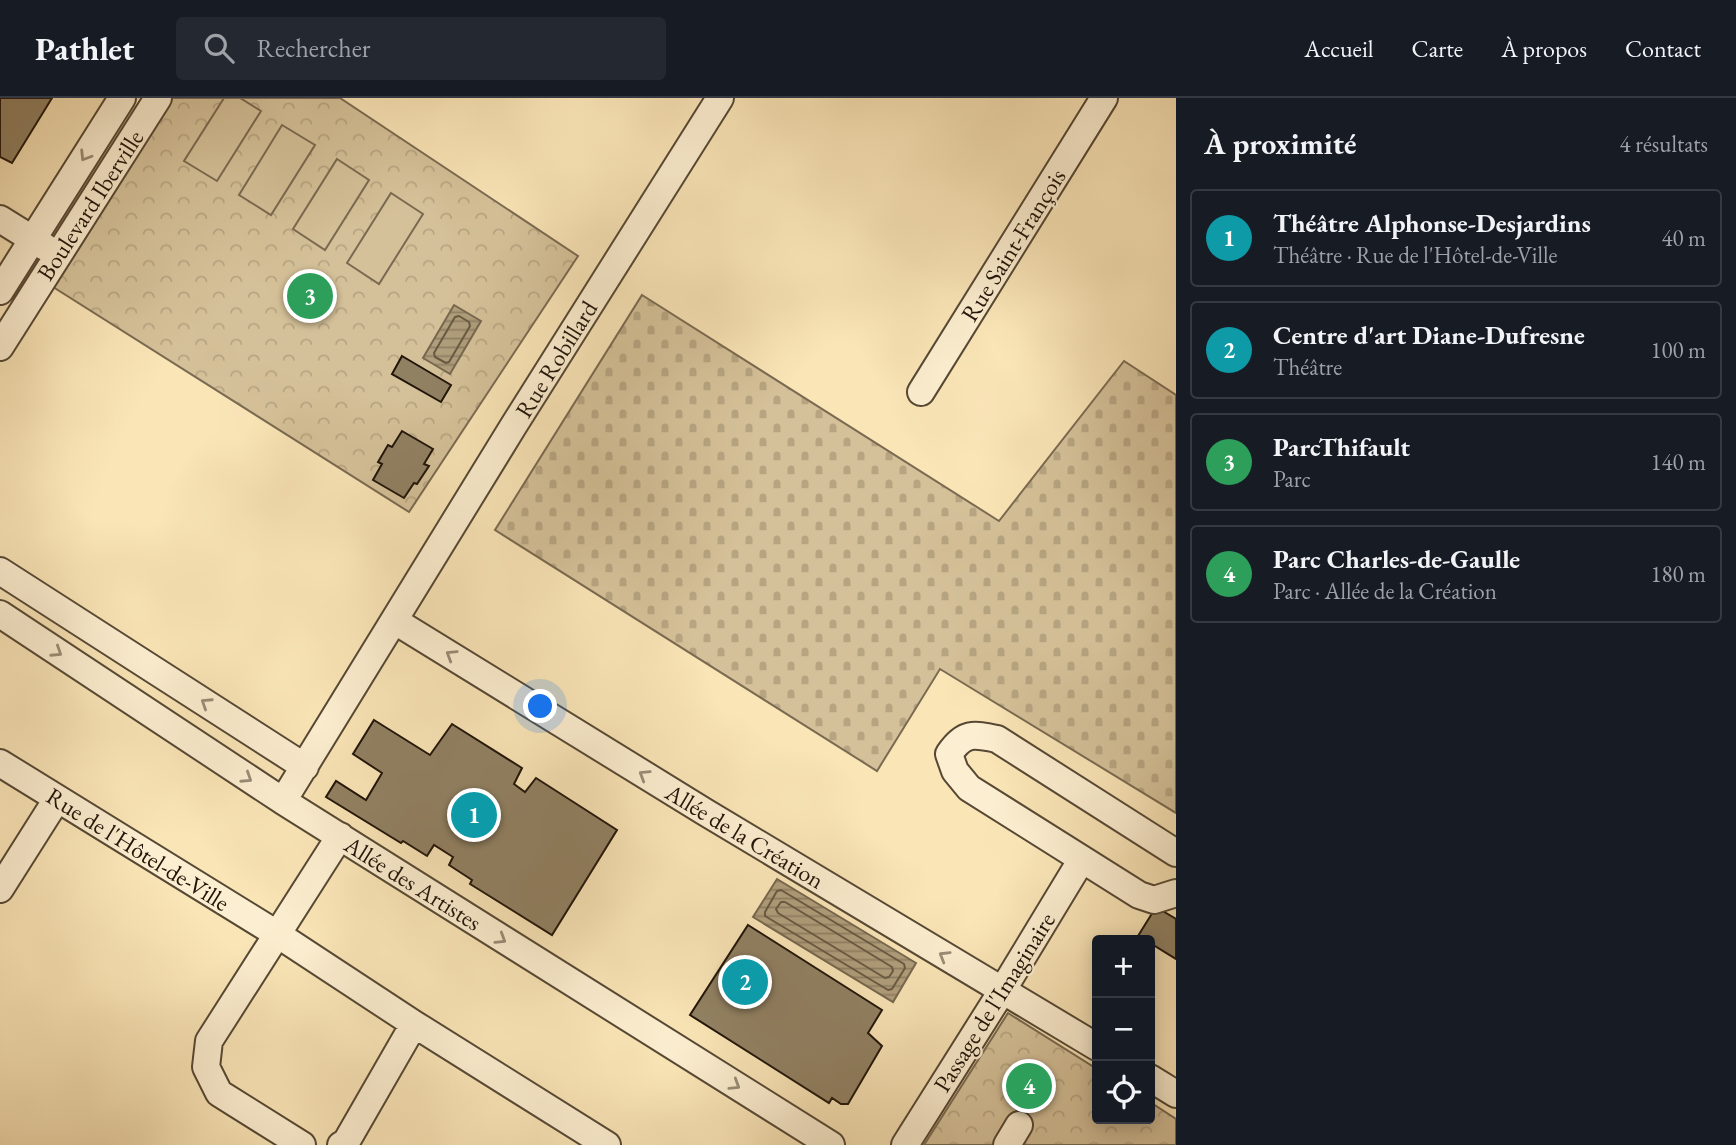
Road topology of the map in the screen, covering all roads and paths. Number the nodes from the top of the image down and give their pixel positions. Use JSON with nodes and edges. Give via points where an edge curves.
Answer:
{"nodes":[{"id":1,"x":121,"y":98,"type":"edge"},
{"id":2,"x":159,"y":98,"type":"edge"},
{"id":3,"x":720,"y":98,"type":"edge"},
{"id":4,"x":1104,"y":98,"type":"edge"},
{"id":5,"x":0,"y":219,"type":"edge"},
{"id":6,"x":32,"y":240,"type":"junction"},
{"id":7,"x":59,"y":255,"type":"junction"},
{"id":8,"x":0,"y":291,"type":"edge"},
{"id":9,"x":0,"y":347,"type":"edge"},
{"id":10,"x":921,"y":392,"type":"dead end"},
{"id":11,"x":0,"y":571,"type":"edge"},
{"id":12,"x":0,"y":614,"type":"edge"},
{"id":13,"x":394,"y":621,"type":"junction"},
{"id":14,"x":0,"y":763,"type":"edge"},
{"id":15,"x":305,"y":767,"type":"junction"},
{"id":16,"x":57,"y":799,"type":"junction"},
{"id":17,"x":283,"y":802,"type":"junction"},
{"id":18,"x":340,"y":836,"type":"junction"},
{"id":19,"x":1176,"y":853,"type":"edge"},
{"id":20,"x":1082,"y":859,"type":"junction"},
{"id":21,"x":0,"y":889,"type":"edge"},
{"id":22,"x":1176,"y":894,"type":"edge"},
{"id":23,"x":276,"y":934,"type":"junction"},
{"id":24,"x":1002,"y":991,"type":"junction"},
{"id":25,"x":414,"y":1024,"type":"junction"},
{"id":26,"x":1092,"y":1044,"type":"edge"},
{"id":27,"x":1155,"y":1081,"type":"edge"},
{"id":28,"x":1176,"y":1094,"type":"edge"},
{"id":29,"x":302,"y":1145,"type":"edge"},
{"id":30,"x":341,"y":1145,"type":"edge"},
{"id":31,"x":607,"y":1145,"type":"edge"},
{"id":32,"x":831,"y":1145,"type":"edge"},
{"id":33,"x":905,"y":1145,"type":"edge"}],
"edges":[{"from":1,"to":6,"type":"street","name":"Boulevard Iberville","one_way":true},
{"from":2,"to":7,"type":"street","name":"Boulevard Iberville"},
{"from":3,"to":13,"type":"street","name":"Rue Robillard"},
{"from":4,"to":10,"type":"street","name":"Rue Saint-François"},
{"from":5,"to":6,"type":"street"},
{"from":6,"to":7,"type":"street"},
{"from":6,"to":8,"type":"street","name":"Boulevard Iberville"},
{"from":7,"to":9,"type":"street","name":"Boulevard Iberville"},
{"from":15,"to":11,"type":"street","one_way":true},
{"from":12,"to":17,"type":"street","name":"Allée des Artistes","one_way":true},
{"from":13,"to":15,"type":"street","name":"Rue Robillard"},
{"from":24,"to":13,"type":"street","name":"Allée de la Création","one_way":true},
{"from":14,"to":16,"type":"street","name":"Rue de l'Hôtel-de-Ville"},
{"from":15,"to":17,"type":"street","name":"Rue Robillard"},
{"from":16,"to":21,"type":"street"},
{"from":16,"to":23,"type":"street","name":"Rue de l'Hôtel-de-Ville"},
{"from":17,"to":18,"type":"street","name":"Allée des Artistes"},
{"from":18,"to":23,"type":"street"},
{"from":18,"to":32,"type":"street","name":"Allée des Artistes","one_way":true},
{"from":19,"to":20,"type":"street","via":[[998,739],[974,734],[958,740],[949,754],[954,771],[969,788]]},
{"from":20,"to":22,"type":"street","via":[[1139,895],[1154,900]]},
{"from":20,"to":24,"type":"street","name":"Passage de l'Imaginaire"},
{"from":23,"to":25,"type":"street","name":"Rue de l'Hôtel-de-Ville"},
{"from":23,"to":29,"type":"street","via":[[209,1041],[206,1067],[219,1093]]},
{"from":24,"to":26,"type":"street","name":"Allée de la Création"},
{"from":24,"to":33,"type":"street","name":"Passage de l'Imaginaire"},
{"from":25,"to":30,"type":"street"},
{"from":25,"to":31,"type":"street","name":"Rue de l'Hôtel-de-Ville"},
{"from":27,"to":28,"type":"street"}]}
